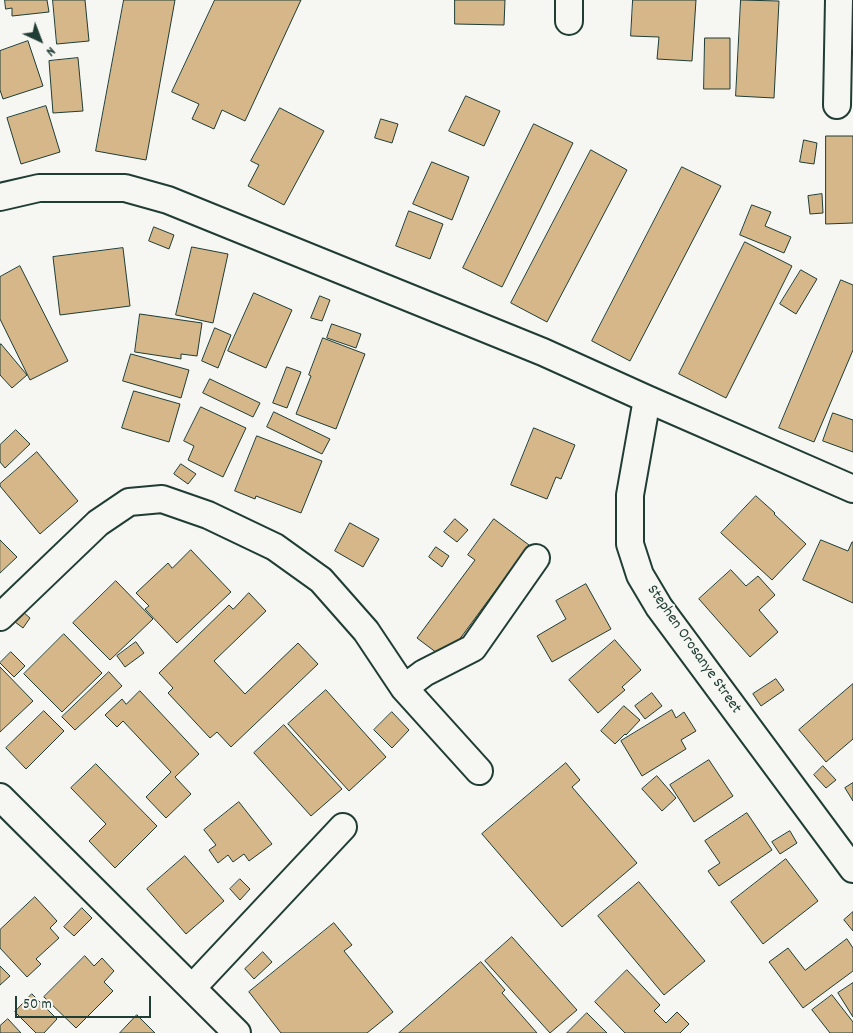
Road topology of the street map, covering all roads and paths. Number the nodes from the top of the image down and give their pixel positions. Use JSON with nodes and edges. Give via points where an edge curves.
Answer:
{"nodes":[{"id":1,"x":840,"y":0,"type":"edge"},
{"id":2,"x":842,"y":94,"type":"edge"},
{"id":3,"x":0,"y":197,"type":"edge"},
{"id":4,"x":647,"y":399,"type":"junction"},
{"id":5,"x":853,"y":489,"type":"edge"},
{"id":6,"x":536,"y":558,"type":"dead end"},
{"id":7,"x":0,"y":617,"type":"edge"},
{"id":8,"x":404,"y":688,"type":"junction"},
{"id":9,"x":479,"y":771,"type":"dead end"},
{"id":10,"x":0,"y":796,"type":"edge"},
{"id":11,"x":343,"y":827,"type":"dead end"},
{"id":12,"x":853,"y":870,"type":"edge"},
{"id":13,"x":192,"y":988,"type":"junction"},
{"id":14,"x":237,"y":1033,"type":"edge"}],
"edges":[{"from":1,"to":2,"type":"street"},
{"from":3,"to":4,"type":"street","via":[[39,188],[125,188],[168,200],[543,352]]},
{"from":4,"to":5,"type":"street"},
{"from":4,"to":12,"type":"street","name":"Stephen Orosanye Street","via":[[630,495],[630,544],[640,575],[659,607]]},
{"from":6,"to":8,"type":"street","via":[[473,648],[424,673]]},
{"from":7,"to":8,"type":"street","via":[[98,523],[129,502],[162,499],[208,515],[275,547],[321,580],[366,632]]},
{"from":8,"to":9,"type":"street"},
{"from":10,"to":13,"type":"street"},
{"from":11,"to":13,"type":"street"},
{"from":13,"to":14,"type":"street"}]}
